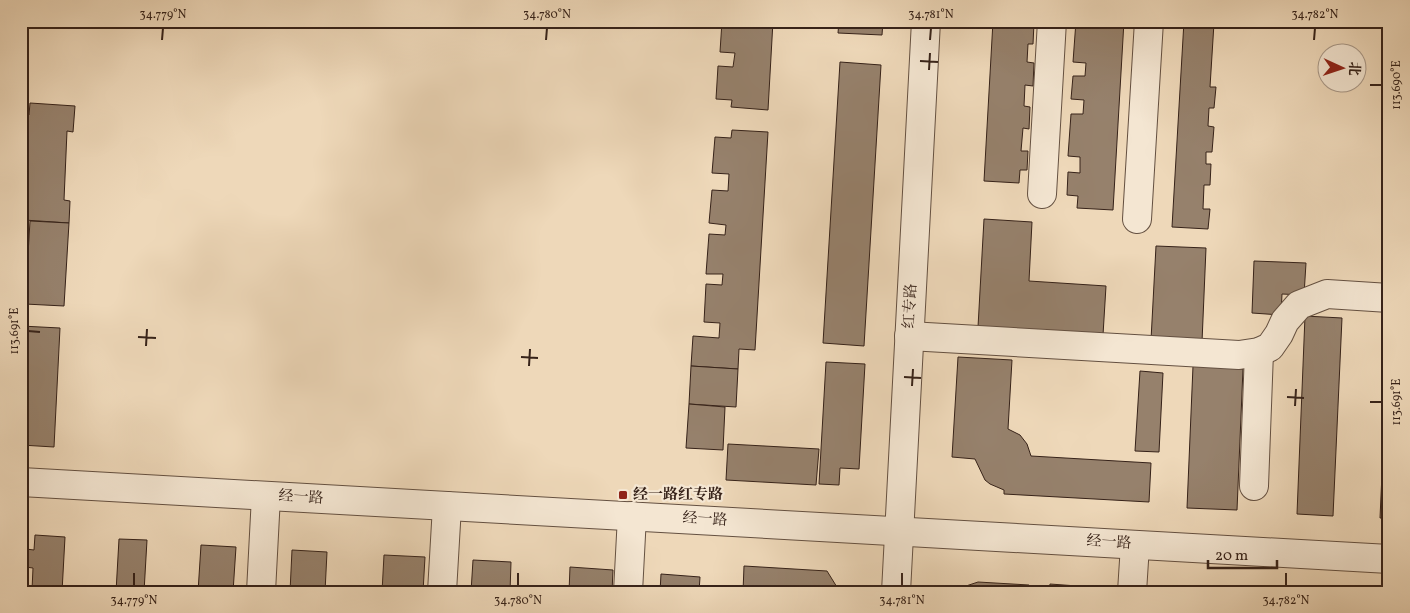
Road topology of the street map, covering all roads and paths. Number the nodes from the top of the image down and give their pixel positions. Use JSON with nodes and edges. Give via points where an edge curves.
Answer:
{"nodes":[{"id":1,"x":926,"y":21,"type":"edge"},
{"id":2,"x":1052,"y":21,"type":"edge"},
{"id":3,"x":1149,"y":21,"type":"edge"},
{"id":4,"x":1042,"y":194,"type":"dead end"},
{"id":5,"x":1137,"y":219,"type":"dead end"},
{"id":6,"x":1389,"y":298,"type":"edge"},
{"id":7,"x":909,"y":336,"type":"junction"},
{"id":8,"x":1259,"y":352,"type":"junction"},
{"id":9,"x":21,"y":482,"type":"edge"},
{"id":10,"x":1254,"y":486,"type":"dead end"},
{"id":11,"x":266,"y":496,"type":"junction"},
{"id":12,"x":447,"y":506,"type":"junction"},
{"id":13,"x":632,"y":516,"type":"junction"},
{"id":14,"x":899,"y":532,"type":"junction"},
{"id":15,"x":1134,"y":545,"type":"junction"},
{"id":16,"x":1389,"y":559,"type":"edge"},
{"id":17,"x":261,"y":592,"type":"edge"},
{"id":18,"x":442,"y":592,"type":"edge"},
{"id":19,"x":628,"y":592,"type":"edge"},
{"id":20,"x":896,"y":592,"type":"edge"},
{"id":21,"x":1132,"y":592,"type":"edge"}],
"edges":[{"from":1,"to":7,"type":"street","name":"红专路"},
{"from":2,"to":4,"type":"street"},
{"from":3,"to":5,"type":"street"},
{"from":6,"to":8,"type":"street","via":[[1327,294],[1300,305],[1285,321],[1270,347]]},
{"from":7,"to":8,"type":"street","via":[[1238,355]]},
{"from":7,"to":14,"type":"street","name":"红专路"},
{"from":8,"to":10,"type":"street"},
{"from":9,"to":11,"type":"street","name":"经一路"},
{"from":11,"to":12,"type":"street","name":"经一路"},
{"from":11,"to":17,"type":"street"},
{"from":12,"to":13,"type":"street","name":"经一路"},
{"from":12,"to":18,"type":"street"},
{"from":13,"to":14,"type":"street","name":"经一路"},
{"from":13,"to":19,"type":"street"},
{"from":14,"to":15,"type":"street","name":"经一路"},
{"from":14,"to":20,"type":"street","name":"红专路"},
{"from":15,"to":16,"type":"street","name":"经一路"},
{"from":15,"to":21,"type":"street"}]}
